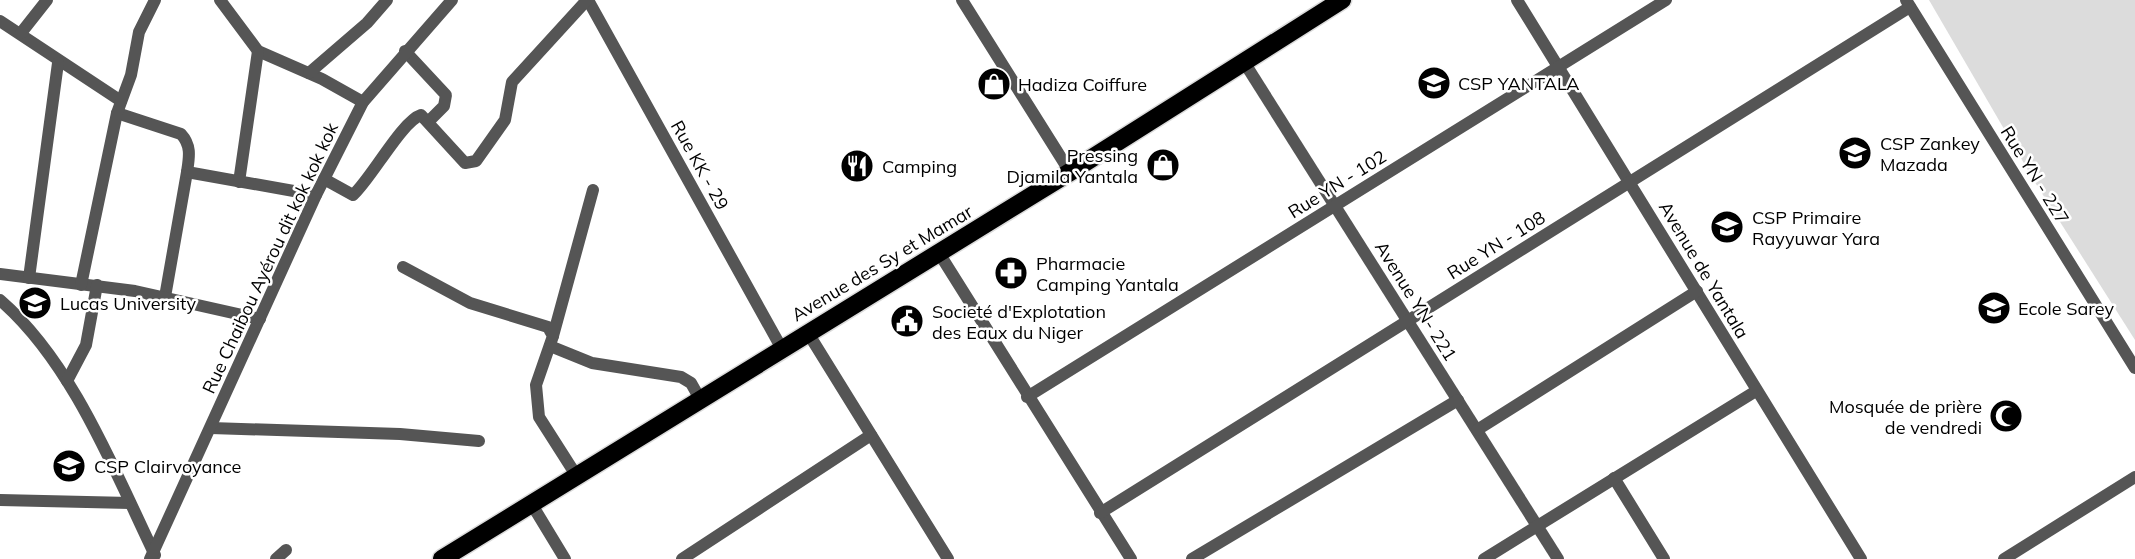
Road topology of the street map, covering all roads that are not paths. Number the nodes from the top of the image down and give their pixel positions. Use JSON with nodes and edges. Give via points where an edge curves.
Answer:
{"nodes":[{"id":1,"x":47,"y":0,"type":"edge"},
{"id":2,"x":155,"y":0,"type":"edge"},
{"id":3,"x":220,"y":0,"type":"edge"},
{"id":4,"x":387,"y":0,"type":"edge"},
{"id":5,"x":452,"y":0,"type":"edge"},
{"id":6,"x":588,"y":0,"type":"edge"},
{"id":7,"x":962,"y":0,"type":"edge"},
{"id":8,"x":1342,"y":0,"type":"edge"},
{"id":9,"x":1517,"y":0,"type":"edge"},
{"id":10,"x":1666,"y":0,"type":"edge"},
{"id":11,"x":1908,"y":3,"type":"edge"},
{"id":12,"x":0,"y":21,"type":"edge"},
{"id":13,"x":21,"y":33,"type":"junction"},
{"id":14,"x":258,"y":51,"type":"junction"},
{"id":15,"x":405,"y":51,"type":"junction"},
{"id":16,"x":1244,"y":62,"type":"junction"},
{"id":17,"x":58,"y":63,"type":"junction"},
{"id":18,"x":1558,"y":67,"type":"junction"},
{"id":19,"x":309,"y":73,"type":"junction"},
{"id":20,"x":363,"y":102,"type":"junction"},
{"id":21,"x":119,"y":107,"type":"junction"},
{"id":22,"x":429,"y":121,"type":"junction"},
{"id":23,"x":187,"y":172,"type":"junction"},
{"id":24,"x":1070,"y":172,"type":"junction"},
{"id":25,"x":324,"y":179,"type":"junction"},
{"id":26,"x":239,"y":182,"type":"junction"},
{"id":27,"x":1630,"y":183,"type":"junction"},
{"id":28,"x":593,"y":190,"type":"dead end"},
{"id":29,"x":316,"y":195,"type":"junction"},
{"id":30,"x":1335,"y":206,"type":"junction"},
{"id":31,"x":939,"y":253,"type":"junction"},
{"id":32,"x":403,"y":267,"type":"dead end"},
{"id":33,"x":0,"y":274,"type":"edge"},
{"id":34,"x":29,"y":278,"type":"junction"},
{"id":35,"x":81,"y":285,"type":"junction"},
{"id":36,"x":97,"y":285,"type":"junction"},
{"id":37,"x":1697,"y":291,"type":"junction"},
{"id":38,"x":165,"y":297,"type":"junction"},
{"id":39,"x":0,"y":300,"type":"edge"},
{"id":40,"x":260,"y":319,"type":"junction"},
{"id":41,"x":1408,"y":321,"type":"junction"},
{"id":42,"x":808,"y":332,"type":"junction"},
{"id":43,"x":552,"y":341,"type":"junction"},
{"id":44,"x":782,"y":349,"type":"junction"},
{"id":45,"x":2135,"y":368,"type":"edge"},
{"id":46,"x":67,"y":381,"type":"junction"},
{"id":47,"x":1756,"y":391,"type":"junction"},
{"id":48,"x":1027,"y":397,"type":"junction"},
{"id":49,"x":700,"y":399,"type":"junction"},
{"id":50,"x":1458,"y":400,"type":"junction"},
{"id":51,"x":211,"y":428,"type":"junction"},
{"id":52,"x":1477,"y":430,"type":"junction"},
{"id":53,"x":871,"y":435,"type":"junction"},
{"id":54,"x":479,"y":441,"type":"dead end"},
{"id":55,"x":576,"y":475,"type":"junction"},
{"id":56,"x":2135,"y":477,"type":"edge"},
{"id":57,"x":1614,"y":478,"type":"junction"},
{"id":58,"x":0,"y":500,"type":"edge"},
{"id":59,"x":130,"y":503,"type":"junction"},
{"id":60,"x":531,"y":503,"type":"junction"},
{"id":61,"x":1100,"y":513,"type":"junction"},
{"id":62,"x":1537,"y":526,"type":"junction"},
{"id":63,"x":945,"y":555,"type":"edge"},
{"id":64,"x":153,"y":556,"type":"edge"},
{"id":65,"x":442,"y":559,"type":"edge"},
{"id":66,"x":565,"y":559,"type":"edge"},
{"id":67,"x":682,"y":559,"type":"edge"},
{"id":68,"x":929,"y":559,"type":"edge"},
{"id":69,"x":1131,"y":559,"type":"edge"},
{"id":70,"x":1192,"y":559,"type":"edge"},
{"id":71,"x":1484,"y":559,"type":"edge"},
{"id":72,"x":1558,"y":559,"type":"edge"},
{"id":73,"x":1664,"y":559,"type":"edge"},
{"id":74,"x":1861,"y":559,"type":"edge"},
{"id":75,"x":2004,"y":559,"type":"edge"}],
"edges":[{"from":1,"to":13,"type":"street"},
{"from":2,"to":21,"type":"street","via":[[139,32]]},
{"from":3,"to":14,"type":"street"},
{"from":4,"to":19,"type":"street"},
{"from":5,"to":15,"type":"street","name":"Rue Chaibou Ayérou dit kok kok kok"},
{"from":6,"to":22,"type":"street","via":[[512,82],[505,120],[476,161],[465,163]]},
{"from":6,"to":44,"type":"street","name":"Rue KK - 29"},
{"from":7,"to":24,"type":"street"},
{"from":8,"to":16,"type":"highway","name":"Avenue des Sy et Mamar"},
{"from":9,"to":18,"type":"street","name":"Avenue de Yantala"},
{"from":10,"to":18,"type":"street","name":"Rue YN - 102"},
{"from":11,"to":27,"type":"street","name":"Rue YN - 108"},
{"from":11,"to":45,"type":"street","name":"Rue YN - 227"},
{"from":12,"to":13,"type":"street"},
{"from":13,"to":17,"type":"street"},
{"from":14,"to":19,"type":"street"},
{"from":14,"to":26,"type":"street"},
{"from":15,"to":20,"type":"street","name":"Rue Chaibou Ayérou dit kok kok kok"},
{"from":15,"to":22,"type":"street","via":[[446,95],[444,106]]},
{"from":16,"to":24,"type":"highway","name":"Avenue des Sy et Mamar"},
{"from":16,"to":30,"type":"street","name":"Avenue YN- 221"},
{"from":17,"to":21,"type":"street"},
{"from":17,"to":34,"type":"street"},
{"from":18,"to":27,"type":"street","name":"Avenue de Yantala"},
{"from":18,"to":30,"type":"street","name":"Rue YN - 102"},
{"from":19,"to":20,"type":"street"},
{"from":20,"to":25,"type":"street","name":"Rue Chaibou Ayérou dit kok kok kok"},
{"from":21,"to":23,"type":"street","via":[[181,134],[190,153]]},
{"from":21,"to":35,"type":"street"},
{"from":22,"to":25,"type":"street","via":[[416,117],[353,195]]},
{"from":23,"to":26,"type":"street"},
{"from":23,"to":38,"type":"street"},
{"from":24,"to":31,"type":"highway","name":"Avenue des Sy et Mamar"},
{"from":25,"to":29,"type":"street","name":"Rue Chaibou Ayérou dit kok kok kok"},
{"from":26,"to":29,"type":"street"},
{"from":27,"to":37,"type":"street","name":"Avenue de Yantala"},
{"from":27,"to":41,"type":"street","name":"Rue YN - 108"},
{"from":28,"to":43,"type":"street"},
{"from":29,"to":40,"type":"street","name":"Rue Chaibou Ayérou dit kok kok kok"},
{"from":30,"to":41,"type":"street","name":"Avenue YN- 221"},
{"from":30,"to":48,"type":"street","name":"Rue YN - 102"},
{"from":31,"to":42,"type":"highway","name":"Avenue des Sy et Mamar"},
{"from":31,"to":48,"type":"street"},
{"from":32,"to":43,"type":"street","via":[[470,303],[548,327]]},
{"from":33,"to":34,"type":"street"},
{"from":34,"to":35,"type":"street"},
{"from":35,"to":36,"type":"street"},
{"from":36,"to":38,"type":"street"},
{"from":36,"to":46,"type":"street","via":[[86,345]]},
{"from":37,"to":47,"type":"street","name":"Avenue de Yantala"},
{"from":37,"to":52,"type":"street"},
{"from":38,"to":40,"type":"street"},
{"from":39,"to":46,"type":"street","via":[[36,336]]},
{"from":40,"to":51,"type":"street","name":"Rue Chaibou Ayérou dit kok kok kok"},
{"from":41,"to":50,"type":"street","name":"Avenue YN- 221"},
{"from":41,"to":61,"type":"street","name":"Rue YN - 108"},
{"from":42,"to":44,"type":"highway","name":"Avenue des Sy et Mamar"},
{"from":42,"to":53,"type":"street"},
{"from":43,"to":49,"type":"street","via":[[592,363],[681,377],[691,383]]},
{"from":43,"to":55,"type":"street","via":[[536,386],[539,417]]},
{"from":44,"to":49,"type":"highway","name":"Avenue des Sy et Mamar"},
{"from":46,"to":59,"type":"street"},
{"from":47,"to":57,"type":"street"},
{"from":47,"to":74,"type":"street","name":"Avenue de Yantala"},
{"from":48,"to":61,"type":"street"},
{"from":49,"to":55,"type":"highway","name":"Avenue des Sy et Mamar"},
{"from":50,"to":52,"type":"street","name":"Avenue YN- 221"},
{"from":50,"to":70,"type":"street"},
{"from":51,"to":54,"type":"street"},
{"from":51,"to":64,"type":"street","name":"Rue Chaibou Ayérou dit kok kok kok"},
{"from":52,"to":62,"type":"street","name":"Avenue YN- 221"},
{"from":53,"to":63,"type":"street"},
{"from":53,"to":67,"type":"street"},
{"from":55,"to":60,"type":"highway","name":"Avenue des Sy et Mamar"},
{"from":56,"to":75,"type":"street"},
{"from":57,"to":62,"type":"street"},
{"from":57,"to":73,"type":"street"},
{"from":58,"to":59,"type":"street"},
{"from":59,"to":64,"type":"street"},
{"from":60,"to":65,"type":"highway","name":"Avenue des Sy et Mamar"},
{"from":60,"to":66,"type":"street"},
{"from":61,"to":69,"type":"street"},
{"from":62,"to":71,"type":"street"},
{"from":62,"to":72,"type":"street","name":"Avenue YN- 221"},
{"from":63,"to":68,"type":"street"}]}
